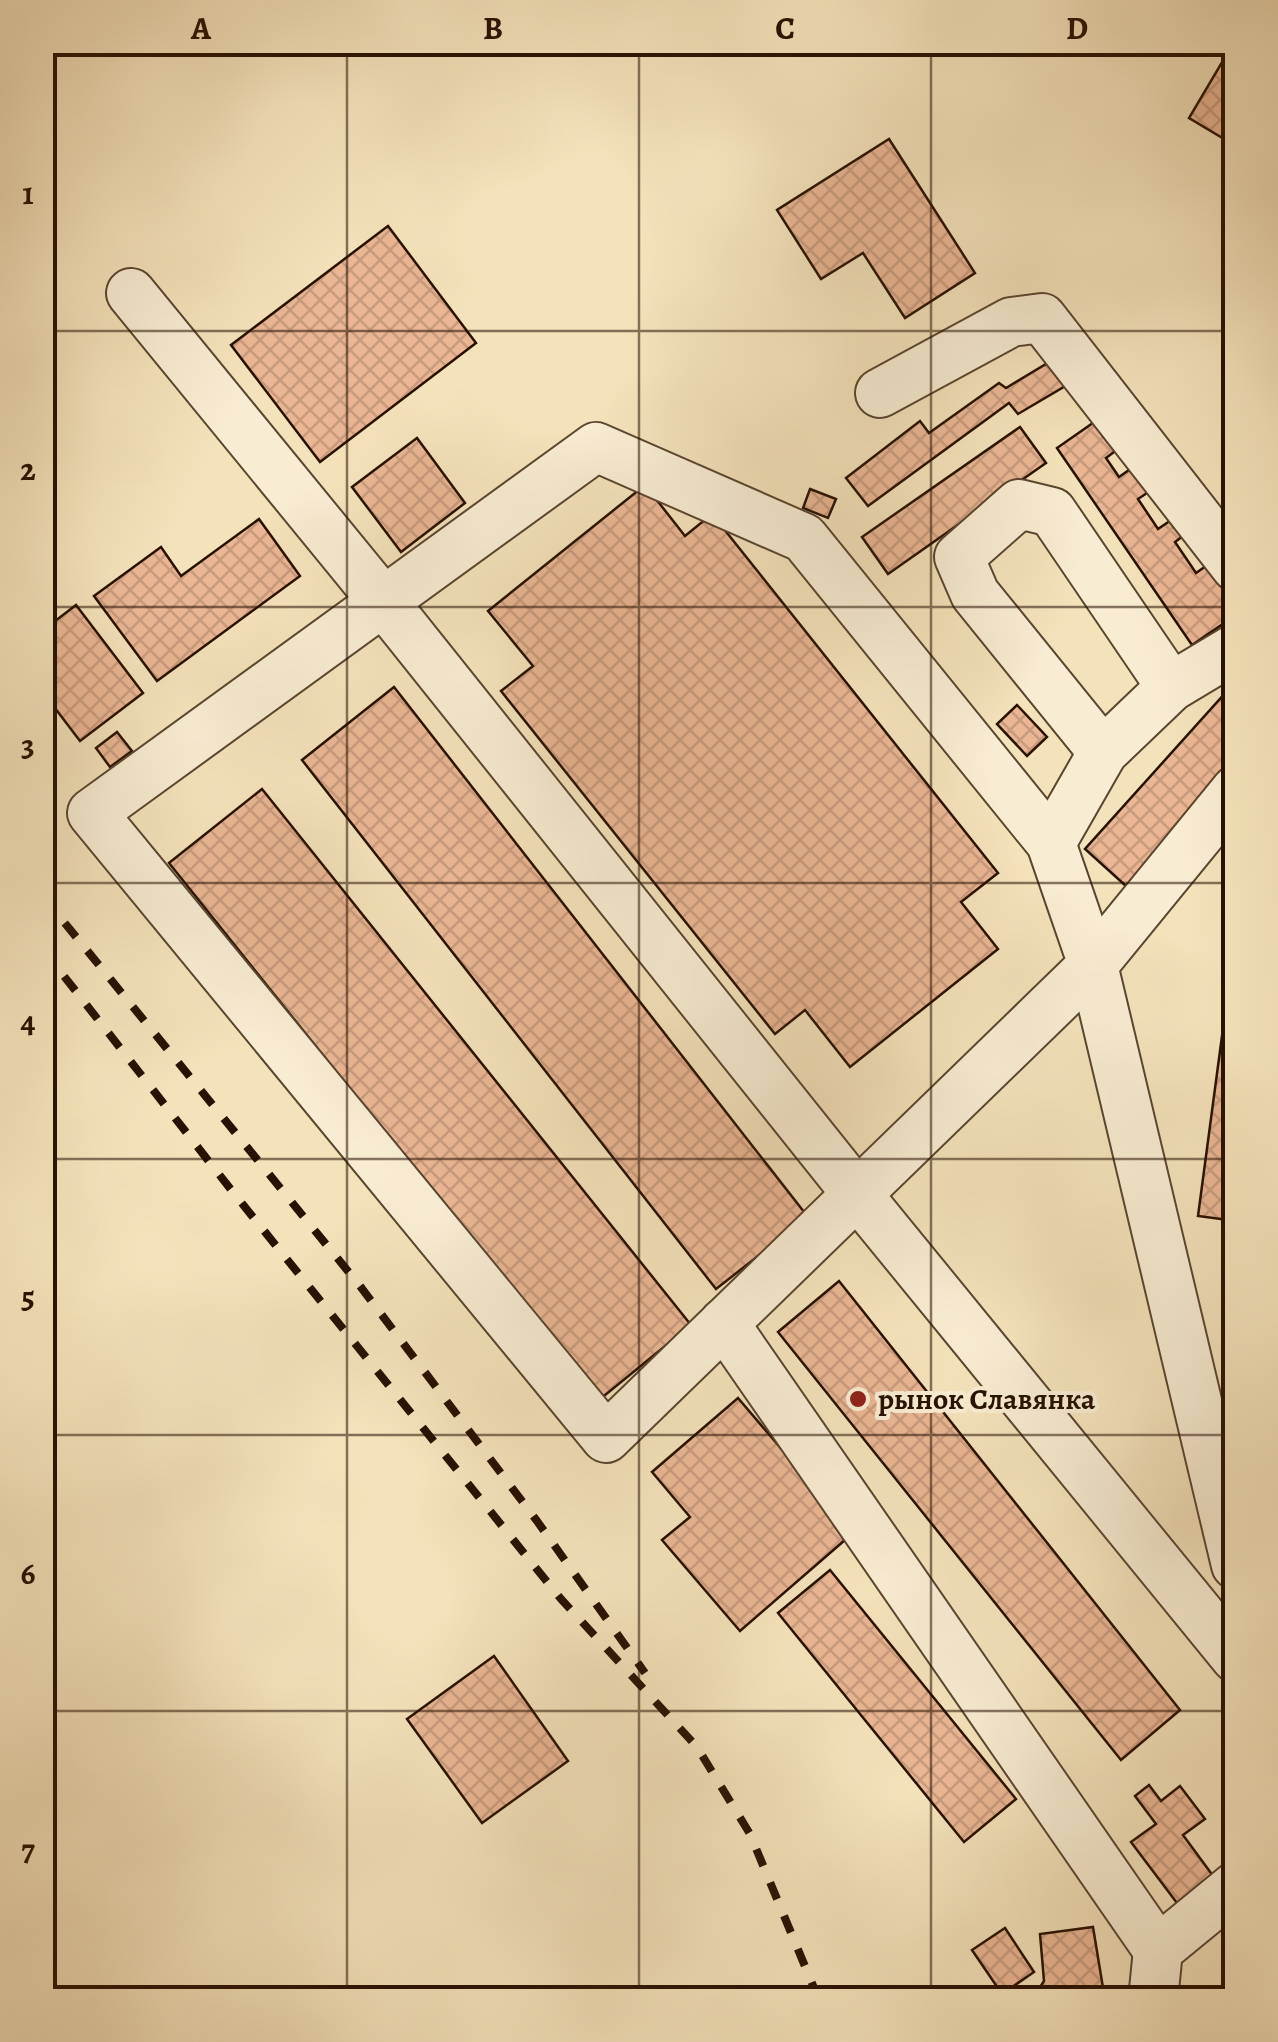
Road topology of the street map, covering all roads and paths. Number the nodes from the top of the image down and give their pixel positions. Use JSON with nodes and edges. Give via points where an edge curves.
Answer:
{"nodes":[{"id":1,"x":131,"y":293,"type":"dead end"},
{"id":2,"x":880,"y":394,"type":"dead end"},
{"id":3,"x":1236,"y":567,"type":"edge"},
{"id":4,"x":384,"y":602,"type":"junction"},
{"id":5,"x":1236,"y":648,"type":"edge"},
{"id":6,"x":1170,"y":687,"type":"junction"},
{"id":7,"x":1104,"y":752,"type":"junction"},
{"id":8,"x":1236,"y":790,"type":"edge"},
{"id":9,"x":1051,"y":843,"type":"junction"},
{"id":10,"x":1094,"y":964,"type":"junction"},
{"id":11,"x":858,"y":1194,"type":"junction"},
{"id":12,"x":724,"y":1323,"type":"junction"},
{"id":13,"x":1236,"y":1564,"type":"edge"},
{"id":14,"x":1236,"y":1658,"type":"edge"},
{"id":15,"x":1236,"y":1886,"type":"edge"},
{"id":16,"x":1158,"y":1950,"type":"junction"},
{"id":17,"x":1153,"y":2000,"type":"edge"}],
"edges":[{"from":1,"to":4,"type":"lane"},
{"from":2,"to":3,"type":"lane","via":[[1012,322],[1042,318]]},
{"from":4,"to":9,"type":"lane","via":[[596,448],[804,538]]},
{"from":4,"to":11,"type":"lane"},
{"from":4,"to":12,"type":"lane","via":[[92,813],[606,1438]]},
{"from":5,"to":6,"type":"lane"},
{"from":6,"to":7,"type":"lane"},
{"from":6,"to":7,"type":"lane","via":[[1052,512],[1018,504],[959,557],[974,594]]},
{"from":7,"to":9,"type":"lane"},
{"from":8,"to":10,"type":"lane"},
{"from":9,"to":10,"type":"lane"},
{"from":10,"to":11,"type":"lane"},
{"from":10,"to":13,"type":"lane"},
{"from":11,"to":12,"type":"lane"},
{"from":11,"to":14,"type":"lane"},
{"from":12,"to":16,"type":"lane"},
{"from":15,"to":16,"type":"lane"},
{"from":16,"to":17,"type":"lane"}]}
